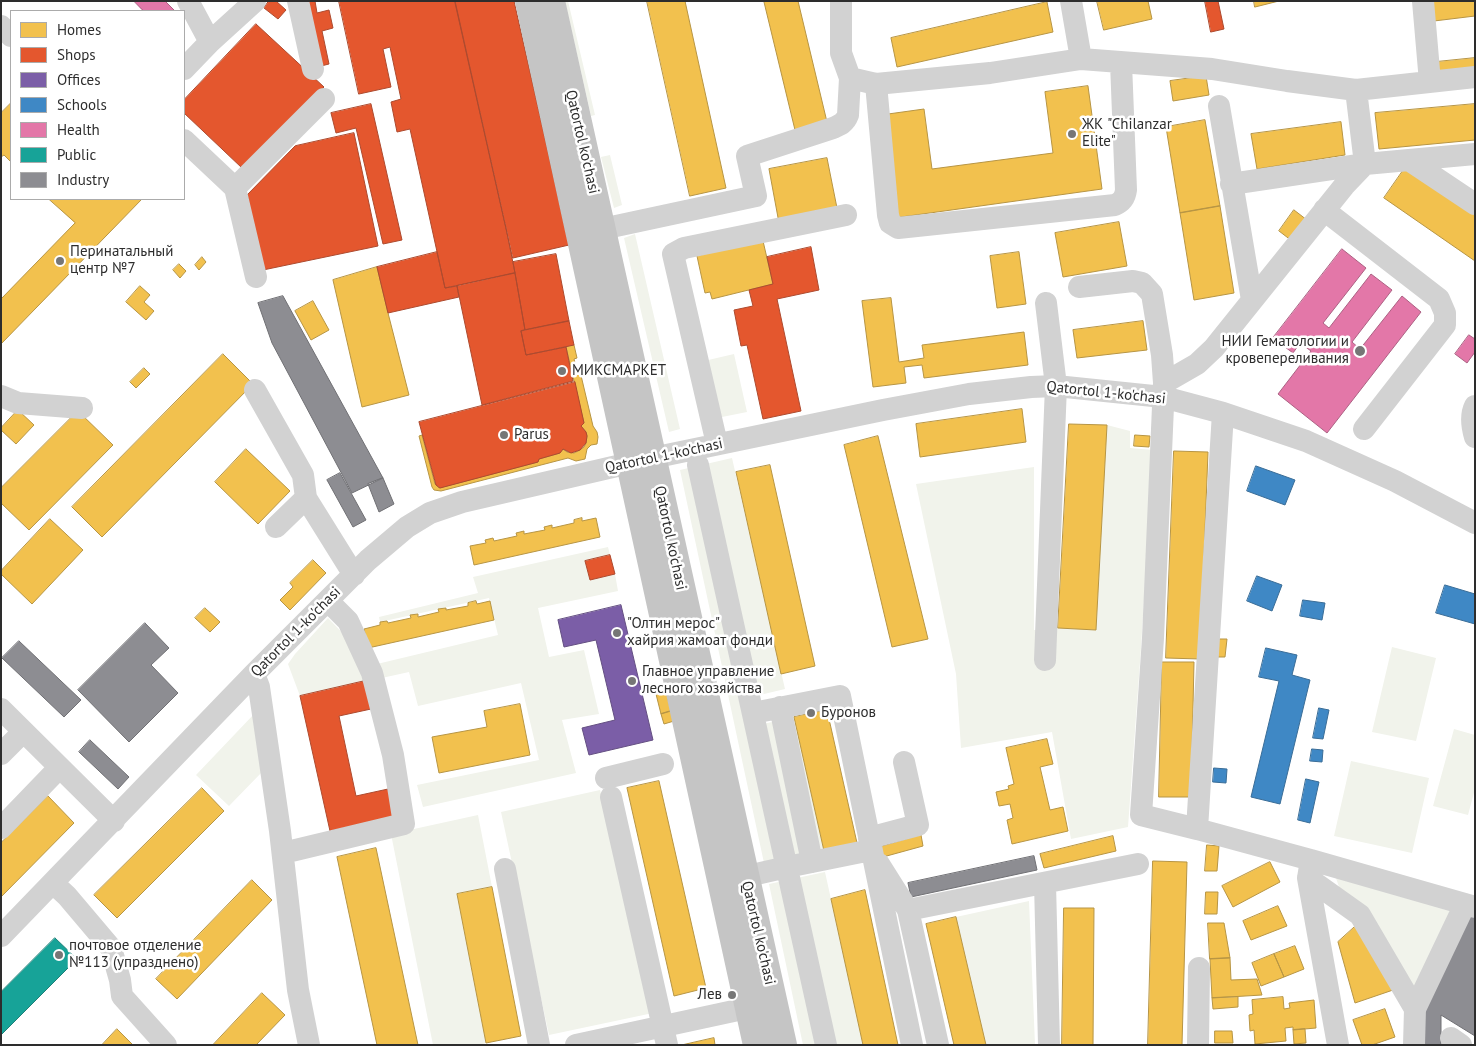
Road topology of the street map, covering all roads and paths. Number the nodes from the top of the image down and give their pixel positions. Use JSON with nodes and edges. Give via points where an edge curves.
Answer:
{"nodes":[{"id":1,"x":188,"y":1,"type":"edge"},
{"id":2,"x":255,"y":1,"type":"edge"},
{"id":3,"x":298,"y":1,"type":"edge"},
{"id":4,"x":529,"y":1,"type":"edge"},
{"id":5,"x":551,"y":1,"type":"edge"},
{"id":6,"x":841,"y":1,"type":"edge"},
{"id":7,"x":1071,"y":1,"type":"edge"},
{"id":8,"x":1423,"y":1,"type":"edge"},
{"id":9,"x":1,"y":26,"type":"edge"},
{"id":10,"x":10,"y":35,"type":"edge"},
{"id":11,"x":210,"y":42,"type":"junction"},
{"id":12,"x":1080,"y":59,"type":"junction"},
{"id":13,"x":1121,"y":63,"type":"junction"},
{"id":14,"x":185,"y":68,"type":"edge"},
{"id":15,"x":313,"y":69,"type":"dead end"},
{"id":16,"x":1475,"y":77,"type":"edge"},
{"id":17,"x":850,"y":78,"type":"junction"},
{"id":18,"x":1430,"y":82,"type":"junction"},
{"id":19,"x":876,"y":84,"type":"junction"},
{"id":20,"x":1356,"y":90,"type":"junction"},
{"id":21,"x":324,"y":98,"type":"dead end"},
{"id":22,"x":1219,"y":106,"type":"dead end"},
{"id":23,"x":185,"y":141,"type":"edge"},
{"id":24,"x":1475,"y":154,"type":"edge"},
{"id":25,"x":1409,"y":160,"type":"junction"},
{"id":26,"x":1365,"y":164,"type":"junction"},
{"id":27,"x":1231,"y":184,"type":"junction"},
{"id":28,"x":235,"y":188,"type":"junction"},
{"id":29,"x":1475,"y":204,"type":"edge"},
{"id":30,"x":1324,"y":210,"type":"junction"},
{"id":31,"x":846,"y":215,"type":"dead end"},
{"id":32,"x":591,"y":232,"type":"junction"},
{"id":33,"x":256,"y":277,"type":"dead end"},
{"id":34,"x":1079,"y":287,"type":"dead end"},
{"id":35,"x":1252,"y":300,"type":"junction"},
{"id":36,"x":1046,"y":303,"type":"dead end"},
{"id":37,"x":1056,"y":386,"type":"junction"},
{"id":38,"x":255,"y":390,"type":"dead end"},
{"id":39,"x":1163,"y":390,"type":"junction"},
{"id":40,"x":1,"y":396,"type":"edge"},
{"id":41,"x":1475,"y":406,"type":"edge"},
{"id":42,"x":82,"y":408,"type":"dead end"},
{"id":43,"x":1223,"y":413,"type":"junction"},
{"id":44,"x":1364,"y":429,"type":"dead end"},
{"id":45,"x":1475,"y":438,"type":"edge"},
{"id":46,"x":717,"y":444,"type":"junction"},
{"id":47,"x":641,"y":460,"type":"junction"},
{"id":48,"x":698,"y":466,"type":"dead end"},
{"id":49,"x":306,"y":498,"type":"junction"},
{"id":50,"x":1475,"y":523,"type":"edge"},
{"id":51,"x":276,"y":527,"type":"dead end"},
{"id":52,"x":354,"y":575,"type":"junction"},
{"id":53,"x":328,"y":601,"type":"junction"},
{"id":54,"x":1045,"y":660,"type":"dead end"},
{"id":55,"x":254,"y":674,"type":"junction"},
{"id":56,"x":780,"y":707,"type":"junction"},
{"id":57,"x":1,"y":710,"type":"edge"},
{"id":58,"x":753,"y":713,"type":"junction"},
{"id":59,"x":23,"y":732,"type":"junction"},
{"id":60,"x":1,"y":754,"type":"edge"},
{"id":61,"x":904,"y":762,"type":"dead end"},
{"id":62,"x":663,"y":764,"type":"dead end"},
{"id":63,"x":59,"y":768,"type":"junction"},
{"id":64,"x":114,"y":821,"type":"junction"},
{"id":65,"x":1,"y":828,"type":"edge"},
{"id":66,"x":1197,"y":829,"type":"junction"},
{"id":67,"x":870,"y":844,"type":"junction"},
{"id":68,"x":283,"y":853,"type":"junction"},
{"id":69,"x":812,"y":862,"type":"junction"},
{"id":70,"x":1138,"y":864,"type":"dead end"},
{"id":71,"x":787,"y":867,"type":"junction"},
{"id":72,"x":505,"y":869,"type":"dead end"},
{"id":73,"x":1309,"y":869,"type":"junction"},
{"id":74,"x":734,"y":879,"type":"junction"},
{"id":75,"x":53,"y":883,"type":"junction"},
{"id":76,"x":1045,"y":883,"type":"junction"},
{"id":77,"x":1470,"y":906,"type":"edge"},
{"id":78,"x":908,"y":910,"type":"junction"},
{"id":79,"x":1,"y":936,"type":"edge"},
{"id":80,"x":1199,"y":968,"type":"dead end"},
{"id":81,"x":761,"y":1005,"type":"junction"},
{"id":82,"x":1415,"y":1009,"type":"junction"},
{"id":83,"x":665,"y":1035,"type":"edge"},
{"id":84,"x":605,"y":1042,"type":"edge"},
{"id":85,"x":166,"y":1045,"type":"edge"},
{"id":86,"x":309,"y":1045,"type":"edge"},
{"id":87,"x":540,"y":1045,"type":"edge"},
{"id":88,"x":576,"y":1045,"type":"edge"},
{"id":89,"x":757,"y":1045,"type":"edge"},
{"id":90,"x":783,"y":1045,"type":"edge"},
{"id":91,"x":826,"y":1045,"type":"edge"},
{"id":92,"x":912,"y":1045,"type":"edge"},
{"id":93,"x":938,"y":1045,"type":"edge"},
{"id":94,"x":1049,"y":1045,"type":"edge"},
{"id":95,"x":1198,"y":1045,"type":"edge"},
{"id":96,"x":1338,"y":1045,"type":"edge"},
{"id":97,"x":1414,"y":1045,"type":"edge"}],
"edges":[{"from":1,"to":11,"type":"street"},
{"from":2,"to":11,"type":"street"},
{"from":3,"to":15,"type":"street"},
{"from":4,"to":32,"type":"main road","name":"Qatortol ko'chasi"},
{"from":5,"to":32,"type":"main road","name":"Qatortol ko'chasi"},
{"from":6,"to":17,"type":"street","via":[[841,53]]},
{"from":7,"to":12,"type":"street"},
{"from":8,"to":18,"type":"street"},
{"from":9,"to":10,"type":"street"},
{"from":11,"to":14,"type":"street"},
{"from":12,"to":13,"type":"street"},
{"from":12,"to":19,"type":"street","via":[[990,73]]},
{"from":13,"to":19,"type":"street","via":[[1126,190],[1119,203],[898,228],[890,223],[888,215]]},
{"from":13,"to":20,"type":"street","via":[[1212,69]]},
{"from":16,"to":18,"type":"street"},
{"from":17,"to":19,"type":"street"},
{"from":17,"to":32,"type":"street","via":[[846,120],[832,128],[747,156],[756,196]]},
{"from":18,"to":20,"type":"street"},
{"from":20,"to":26,"type":"street"},
{"from":21,"to":28,"type":"street"},
{"from":22,"to":27,"type":"street"},
{"from":23,"to":28,"type":"street"},
{"from":24,"to":25,"type":"street"},
{"from":25,"to":26,"type":"street"},
{"from":25,"to":29,"type":"street"},
{"from":26,"to":27,"type":"street"},
{"from":26,"to":30,"type":"street"},
{"from":27,"to":35,"type":"street"},
{"from":28,"to":33,"type":"street"},
{"from":30,"to":35,"type":"street"},
{"from":30,"to":44,"type":"street","via":[[1439,299],[1445,313],[1445,325]]},
{"from":31,"to":46,"type":"street","via":[[684,248],[673,254]]},
{"from":32,"to":47,"type":"main road","name":"Qatortol ko'chasi"},
{"from":34,"to":39,"type":"street","via":[[1133,281],[1142,283],[1152,294],[1162,356]]},
{"from":35,"to":39,"type":"street","via":[[1214,348]]},
{"from":36,"to":37,"type":"street"},
{"from":37,"to":39,"type":"street","name":"Qatortol 1-ko'chasi"},
{"from":37,"to":46,"type":"street","name":"Qatortol 1-ko'chasi","via":[[969,394]]},
{"from":37,"to":54,"type":"street"},
{"from":38,"to":49,"type":"street","via":[[303,475]]},
{"from":39,"to":43,"type":"street","name":"Qatortol 1-ko'chasi"},
{"from":39,"to":66,"type":"street","via":[[1153,638],[1141,815]]},
{"from":40,"to":42,"type":"street","via":[[18,403]]},
{"from":41,"to":45,"type":"street","via":[[1471,425]]},
{"from":43,"to":50,"type":"street","name":"Qatortol 1-ko'chasi","via":[[1306,441],[1395,481]]},
{"from":43,"to":66,"type":"street"},
{"from":46,"to":47,"type":"street","name":"Qatortol 1-ko'chasi"},
{"from":47,"to":52,"type":"street","name":"Qatortol 1-ko'chasi","via":[[478,497],[423,516],[375,553]]},
{"from":47,"to":74,"type":"main road","name":"Qatortol ko'chasi"},
{"from":48,"to":58,"type":"street"},
{"from":49,"to":51,"type":"street"},
{"from":49,"to":52,"type":"street"},
{"from":52,"to":53,"type":"street","name":"Qatortol 1-ko'chasi"},
{"from":53,"to":55,"type":"street","name":"Qatortol 1-ko'chasi"},
{"from":53,"to":68,"type":"street","via":[[348,621],[372,673],[393,754],[404,824]]},
{"from":55,"to":64,"type":"street","name":"Qatortol 1-ko'chasi"},
{"from":55,"to":68,"type":"street","via":[[259,687]]},
{"from":56,"to":58,"type":"street"},
{"from":56,"to":67,"type":"street","via":[[840,696]]},
{"from":56,"to":69,"type":"street"},
{"from":57,"to":59,"type":"street"},
{"from":58,"to":71,"type":"street"},
{"from":59,"to":60,"type":"street"},
{"from":59,"to":63,"type":"street"},
{"from":61,"to":67,"type":"street","via":[[918,825]]},
{"from":62,"to":83,"type":"street","via":[[608,788]]},
{"from":63,"to":64,"type":"street"},
{"from":63,"to":65,"type":"street"},
{"from":64,"to":75,"type":"street","name":"Qatortol 1-ko'chasi"},
{"from":66,"to":73,"type":"street"},
{"from":67,"to":69,"type":"street"},
{"from":67,"to":78,"type":"street"},
{"from":67,"to":92,"type":"street"},
{"from":68,"to":86,"type":"street","via":[[298,990]]},
{"from":69,"to":71,"type":"street"},
{"from":70,"to":76,"type":"street"},
{"from":71,"to":74,"type":"street"},
{"from":71,"to":91,"type":"street"},
{"from":72,"to":87,"type":"street"},
{"from":73,"to":77,"type":"street"},
{"from":73,"to":82,"type":"street","via":[[1360,915]]},
{"from":73,"to":96,"type":"street"},
{"from":74,"to":81,"type":"main road","name":"Qatortol ko'chasi"},
{"from":75,"to":79,"type":"street","name":"Qatortol 1-ko'chasi"},
{"from":75,"to":85,"type":"street","via":[[111,948],[122,996]]},
{"from":76,"to":78,"type":"street"},
{"from":76,"to":94,"type":"street"},
{"from":77,"to":82,"type":"street"},
{"from":78,"to":93,"type":"street"},
{"from":80,"to":95,"type":"street"},
{"from":81,"to":83,"type":"street"},
{"from":81,"to":89,"type":"main road","name":"Qatortol ko'chasi"},
{"from":81,"to":90,"type":"main road","name":"Qatortol ko'chasi"},
{"from":82,"to":97,"type":"street"},
{"from":83,"to":84,"type":"street"},
{"from":84,"to":88,"type":"street"}]}
